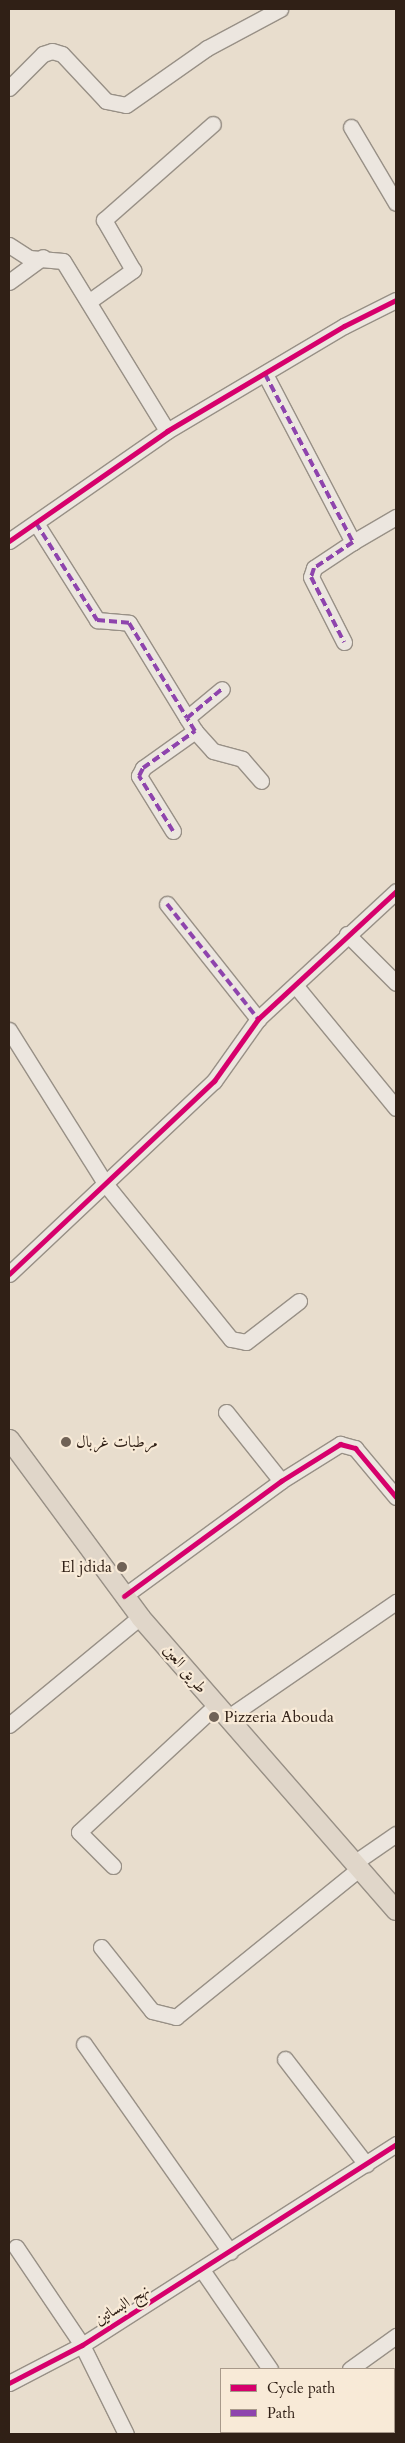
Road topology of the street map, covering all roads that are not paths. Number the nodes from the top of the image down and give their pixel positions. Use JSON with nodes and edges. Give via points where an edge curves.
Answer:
{"nodes":[{"id":1,"x":280,"y":9,"type":"edge"},
{"id":2,"x":9,"y":88,"type":"edge"},
{"id":3,"x":213,"y":124,"type":"dead end"},
{"id":4,"x":351,"y":127,"type":"dead end"},
{"id":5,"x":396,"y":203,"type":"edge"},
{"id":6,"x":9,"y":245,"type":"edge"},
{"id":7,"x":43,"y":257,"type":"junction"},
{"id":8,"x":9,"y":282,"type":"edge"},
{"id":9,"x":91,"y":300,"type":"junction"},
{"id":10,"x":396,"y":300,"type":"edge"},
{"id":11,"x":265,"y":374,"type":"junction"},
{"id":12,"x":167,"y":431,"type":"junction"},
{"id":13,"x":396,"y":517,"type":"edge"},
{"id":14,"x":36,"y":522,"type":"junction"},
{"id":15,"x":9,"y":541,"type":"edge"},
{"id":16,"x":353,"y":542,"type":"junction"},
{"id":17,"x":344,"y":642,"type":"dead end"},
{"id":18,"x":222,"y":689,"type":"dead end"},
{"id":19,"x":191,"y":724,"type":"junction"},
{"id":20,"x":261,"y":781,"type":"dead end"},
{"id":21,"x":174,"y":831,"type":"dead end"},
{"id":22,"x":396,"y":891,"type":"edge"},
{"id":23,"x":167,"y":904,"type":"dead end"},
{"id":24,"x":348,"y":934,"type":"junction"},
{"id":25,"x":396,"y":983,"type":"edge"},
{"id":26,"x":295,"y":985,"type":"junction"},
{"id":27,"x":258,"y":1020,"type":"junction"},
{"id":28,"x":9,"y":1030,"type":"edge"},
{"id":29,"x":396,"y":1108,"type":"edge"},
{"id":30,"x":107,"y":1186,"type":"junction"},
{"id":31,"x":9,"y":1274,"type":"edge"},
{"id":32,"x":299,"y":1301,"type":"dead end"},
{"id":33,"x":226,"y":1412,"type":"dead end"},
{"id":34,"x":9,"y":1439,"type":"edge"},
{"id":35,"x":281,"y":1481,"type":"junction"},
{"id":36,"x":396,"y":1497,"type":"edge"},
{"id":37,"x":124,"y":1596,"type":"junction"},
{"id":38,"x":396,"y":1602,"type":"edge"},
{"id":39,"x":140,"y":1617,"type":"junction"},
{"id":40,"x":222,"y":1712,"type":"junction"},
{"id":41,"x":9,"y":1725,"type":"edge"},
{"id":42,"x":396,"y":1834,"type":"edge"},
{"id":43,"x":113,"y":1866,"type":"dead end"},
{"id":44,"x":356,"y":1866,"type":"junction"},
{"id":45,"x":396,"y":1910,"type":"edge"},
{"id":46,"x":101,"y":1947,"type":"dead end"},
{"id":47,"x":84,"y":2044,"type":"dead end"},
{"id":48,"x":285,"y":2059,"type":"dead end"},
{"id":49,"x":396,"y":2144,"type":"edge"},
{"id":50,"x":366,"y":2164,"type":"junction"},
{"id":51,"x":16,"y":2247,"type":"dead end"},
{"id":52,"x":230,"y":2252,"type":"junction"},
{"id":53,"x":202,"y":2270,"type":"junction"},
{"id":54,"x":396,"y":2336,"type":"edge"},
{"id":55,"x":82,"y":2345,"type":"junction"},
{"id":56,"x":269,"y":2368,"type":"edge"},
{"id":57,"x":351,"y":2368,"type":"edge"},
{"id":58,"x":9,"y":2383,"type":"edge"},
{"id":59,"x":126,"y":2434,"type":"edge"}],
"edges":[{"from":1,"to":2,"type":"street","via":[[207,48],[126,105],[106,101],[62,54],[52,51],[43,54]]},
{"from":3,"to":9,"type":"street","via":[[104,220],[133,270]]},
{"from":4,"to":5,"type":"street"},
{"from":6,"to":7,"type":"street","via":[[29,258]]},
{"from":7,"to":8,"type":"street"},
{"from":7,"to":9,"type":"street","via":[[63,260]]},
{"from":9,"to":12,"type":"street"},
{"from":10,"to":11,"type":"street","via":[[344,326]]},
{"from":11,"to":12,"type":"street"},
{"from":11,"to":16,"type":"street"},
{"from":12,"to":14,"type":"street"},
{"from":13,"to":16,"type":"street"},
{"from":14,"to":15,"type":"street"},
{"from":14,"to":19,"type":"street","via":[[98,620],[129,623]]},
{"from":16,"to":17,"type":"street","via":[[314,568],[311,577]]},
{"from":18,"to":19,"type":"street"},
{"from":19,"to":20,"type":"street","via":[[213,751],[242,759]]},
{"from":19,"to":21,"type":"street","via":[[143,768],[140,776]]},
{"from":22,"to":24,"type":"street"},
{"from":23,"to":27,"type":"street"},
{"from":24,"to":25,"type":"street"},
{"from":24,"to":26,"type":"street"},
{"from":26,"to":27,"type":"street"},
{"from":26,"to":29,"type":"street"},
{"from":27,"to":30,"type":"street","via":[[214,1081]]},
{"from":28,"to":30,"type":"street"},
{"from":30,"to":31,"type":"street"},
{"from":30,"to":32,"type":"street","via":[[231,1339],[246,1342]]},
{"from":33,"to":35,"type":"street"},
{"from":34,"to":37,"type":"main road","name":"طريق العين"},
{"from":35,"to":36,"type":"street","via":[[346,1444]]},
{"from":35,"to":37,"type":"street"},
{"from":37,"to":39,"type":"main road","name":"طريق العين"},
{"from":38,"to":40,"type":"street"},
{"from":39,"to":40,"type":"main road","name":"طريق العين"},
{"from":39,"to":41,"type":"street"},
{"from":40,"to":43,"type":"street","via":[[80,1832]]},
{"from":40,"to":44,"type":"main road","name":"طريق العين"},
{"from":42,"to":44,"type":"street"},
{"from":44,"to":45,"type":"main road","name":"طريق العين"},
{"from":44,"to":46,"type":"street","via":[[176,2017],[152,2011]]},
{"from":47,"to":52,"type":"street"},
{"from":48,"to":50,"type":"street"},
{"from":49,"to":50,"type":"street","name":"نهج البساتين"},
{"from":50,"to":52,"type":"street","name":"نهج البساتين"},
{"from":51,"to":55,"type":"street"},
{"from":52,"to":53,"type":"street","name":"نهج البساتين"},
{"from":53,"to":55,"type":"street","name":"نهج البساتين"},
{"from":53,"to":56,"type":"street"},
{"from":54,"to":57,"type":"street"},
{"from":55,"to":58,"type":"street","name":"نهج البساتين"},
{"from":55,"to":59,"type":"street"}]}
